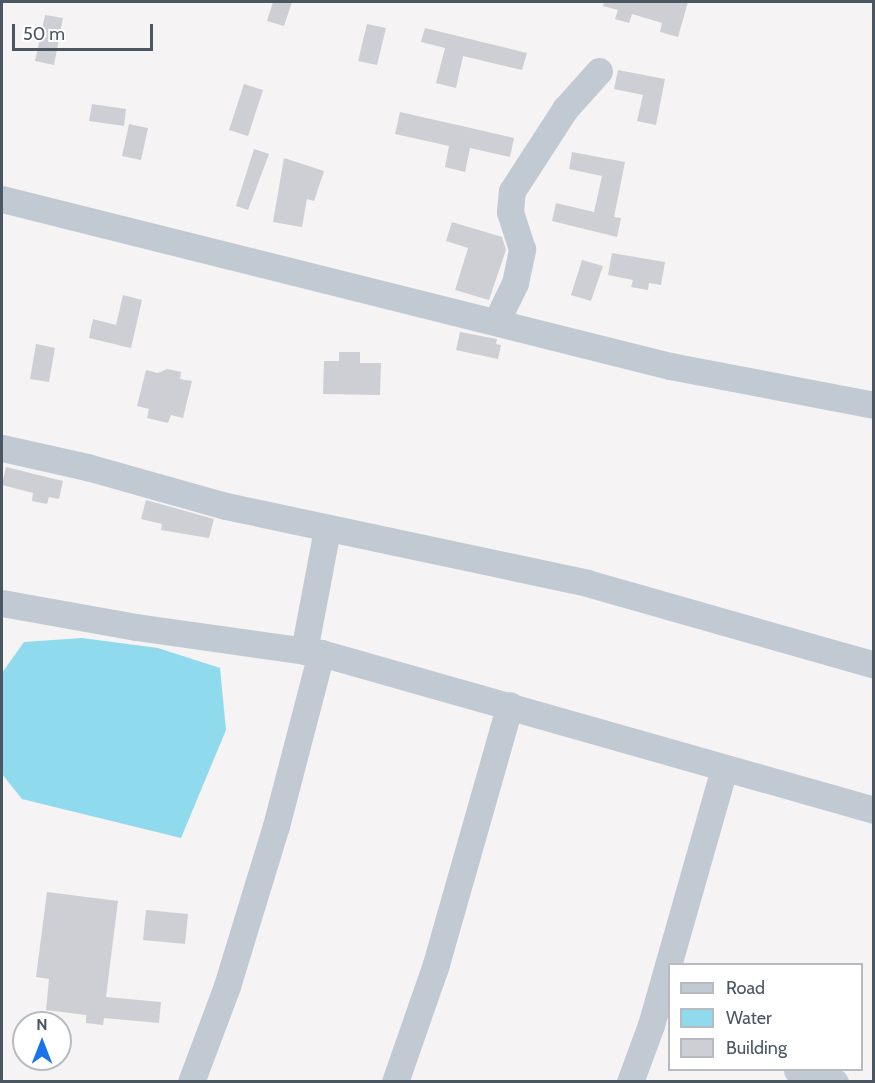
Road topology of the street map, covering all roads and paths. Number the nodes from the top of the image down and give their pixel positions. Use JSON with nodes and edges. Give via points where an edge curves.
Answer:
{"nodes":[{"id":1,"x":599,"y":70,"type":"dead end"},
{"id":2,"x":2,"y":199,"type":"edge"},
{"id":3,"x":496,"y":322,"type":"junction"},
{"id":4,"x":873,"y":405,"type":"edge"},
{"id":5,"x":2,"y":448,"type":"edge"},
{"id":6,"x":327,"y":528,"type":"junction"},
{"id":7,"x":2,"y":603,"type":"edge"},
{"id":8,"x":313,"y":652,"type":"junction"},
{"id":9,"x":873,"y":664,"type":"edge"},
{"id":10,"x":510,"y":705,"type":"junction"},
{"id":11,"x":723,"y":768,"type":"junction"},
{"id":12,"x":873,"y":810,"type":"edge"},
{"id":13,"x":676,"y":963,"type":"edge"},
{"id":14,"x":668,"y":995,"type":"edge"},
{"id":15,"x":660,"y":1028,"type":"edge"},
{"id":16,"x":799,"y":1071,"type":"edge"},
{"id":17,"x":191,"y":1082,"type":"edge"},
{"id":18,"x":395,"y":1082,"type":"edge"},
{"id":19,"x":630,"y":1082,"type":"edge"},
{"id":20,"x":836,"y":1082,"type":"edge"}],
"edges":[{"from":1,"to":3,"type":"street","via":[[565,109],[512,191],[510,212],[522,249],[515,283]]},
{"from":2,"to":3,"type":"street"},
{"from":3,"to":4,"type":"street","via":[[670,366]]},
{"from":5,"to":6,"type":"street"},
{"from":6,"to":8,"type":"street"},
{"from":6,"to":9,"type":"street","via":[[587,583]]},
{"from":7,"to":8,"type":"street"},
{"from":8,"to":10,"type":"street"},
{"from":8,"to":17,"type":"street","via":[[273,838],[227,986]]},
{"from":10,"to":11,"type":"street"},
{"from":10,"to":18,"type":"street","via":[[436,964]]},
{"from":11,"to":12,"type":"street"},
{"from":11,"to":13,"type":"street"},
{"from":14,"to":15,"type":"street"},
{"from":15,"to":19,"type":"street"},
{"from":16,"to":20,"type":"street"}]}
